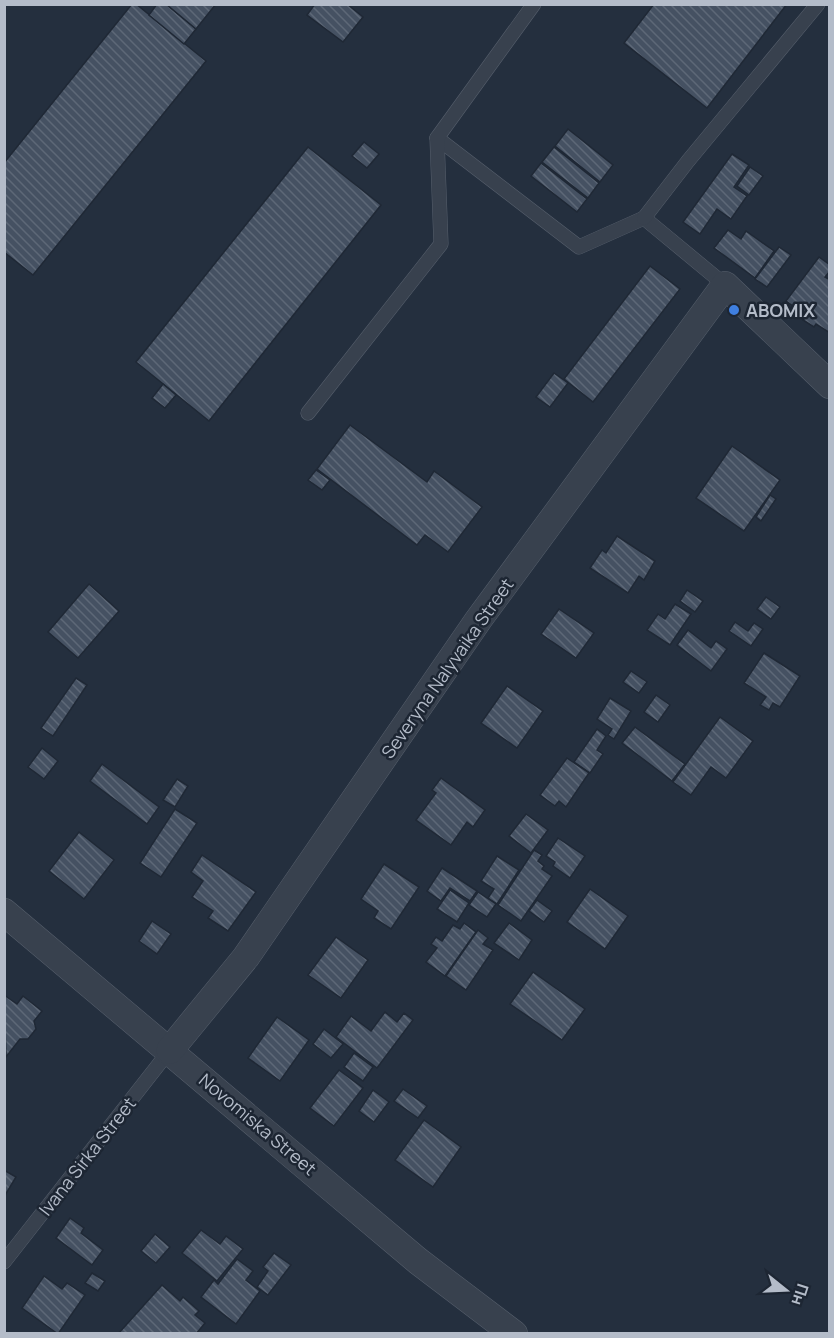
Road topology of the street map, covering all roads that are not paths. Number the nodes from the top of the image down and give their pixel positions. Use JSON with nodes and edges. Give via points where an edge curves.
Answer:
{"nodes":[{"id":1,"x":534,"y":4,"type":"edge"},
{"id":2,"x":818,"y":4,"type":"edge"},
{"id":3,"x":437,"y":138,"type":"junction"},
{"id":4,"x":644,"y":218,"type":"junction"},
{"id":5,"x":725,"y":285,"type":"junction"},
{"id":6,"x":830,"y":386,"type":"edge"},
{"id":7,"x":308,"y":413,"type":"dead end"},
{"id":8,"x":4,"y":912,"type":"edge"},
{"id":9,"x":170,"y":1050,"type":"junction"},
{"id":10,"x":4,"y":1262,"type":"edge"},
{"id":11,"x":514,"y":1334,"type":"edge"}],
"edges":[{"from":1,"to":3,"type":"lane"},
{"from":2,"to":4,"type":"lane"},
{"from":3,"to":4,"type":"lane","via":[[579,247]]},
{"from":3,"to":7,"type":"lane","via":[[441,244]]},
{"from":4,"to":5,"type":"lane"},
{"from":5,"to":6,"type":"street"},
{"from":5,"to":9,"type":"street","name":"Severyna Nalyvaika Street","via":[[479,619],[246,957]]},
{"from":8,"to":9,"type":"street","name":"Novomiska Street"},
{"from":9,"to":10,"type":"lane","name":"Ivana Sirka Street"},
{"from":9,"to":11,"type":"street","name":"Novomiska Street","via":[[418,1261]]}]}
